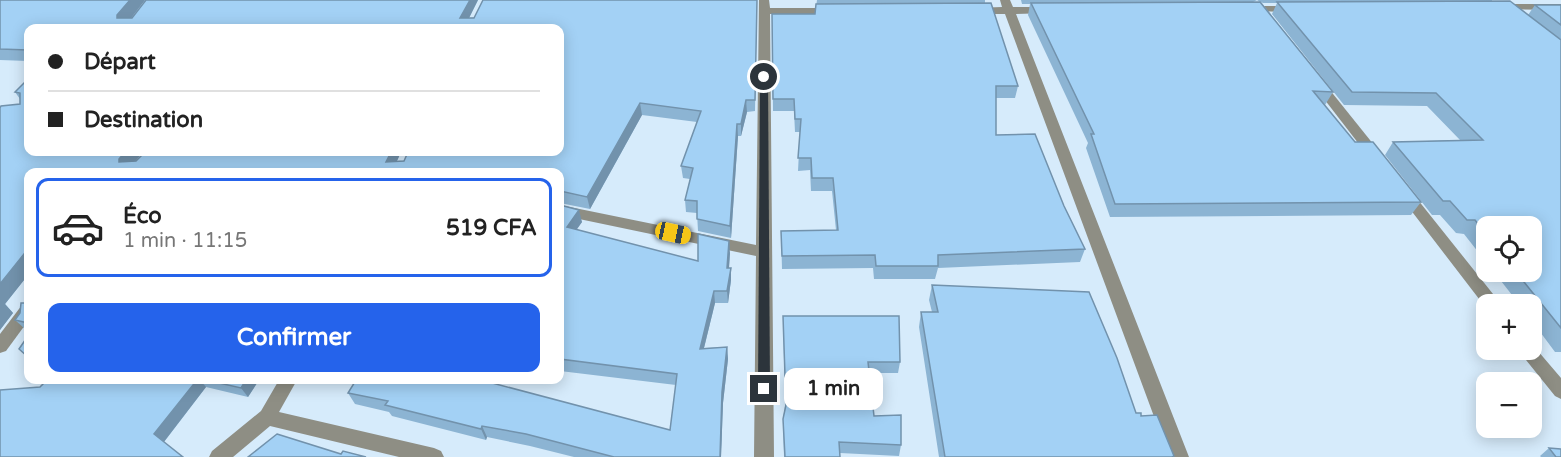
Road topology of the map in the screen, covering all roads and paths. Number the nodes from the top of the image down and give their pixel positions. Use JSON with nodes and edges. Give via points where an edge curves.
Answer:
{"nodes":[{"id":1,"x":1256,"y":4,"type":"edge"},
{"id":2,"x":1501,"y":4,"type":"edge"},
{"id":3,"x":1007,"y":5,"type":"edge"},
{"id":4,"x":764,"y":6,"type":"edge"},
{"id":5,"x":1482,"y":7,"type":"edge"},
{"id":6,"x":1561,"y":7,"type":"edge"},
{"id":7,"x":1306,"y":8,"type":"edge"},
{"id":8,"x":1235,"y":9,"type":"edge"},
{"id":9,"x":1056,"y":10,"type":"edge"},
{"id":10,"x":845,"y":11,"type":"edge"},
{"id":11,"x":962,"y":11,"type":"edge"},
{"id":12,"x":1521,"y":21,"type":"edge"},
{"id":13,"x":1274,"y":27,"type":"edge"},
{"id":14,"x":1310,"y":74,"type":"edge"},
{"id":15,"x":1383,"y":166,"type":"edge"},
{"id":16,"x":1398,"y":184,"type":"edge"},
{"id":17,"x":564,"y":211,"type":"edge"},
{"id":18,"x":764,"y":252,"type":"junction"},
{"id":19,"x":1484,"y":294,"type":"edge"},
{"id":20,"x":24,"y":315,"type":"edge"},
{"id":21,"x":0,"y":346,"type":"edge"},
{"id":22,"x":1536,"y":360,"type":"edge"},
{"id":23,"x":286,"y":384,"type":"edge"},
{"id":24,"x":1561,"y":391,"type":"edge"},
{"id":25,"x":267,"y":417,"type":"junction"},
{"id":26,"x":219,"y":457,"type":"edge"},
{"id":27,"x":434,"y":457,"type":"edge"},
{"id":28,"x":764,"y":457,"type":"edge"},
{"id":29,"x":1179,"y":457,"type":"edge"}],
"edges":[{"from":1,"to":7,"type":"street"},
{"from":1,"to":8,"type":"street"},
{"from":1,"to":13,"type":"street"},
{"from":2,"to":5,"type":"street"},
{"from":2,"to":6,"type":"street"},
{"from":2,"to":12,"type":"street"},
{"from":3,"to":9,"type":"street"},
{"from":3,"to":11,"type":"street"},
{"from":3,"to":29,"type":"street"},
{"from":4,"to":10,"type":"street"},
{"from":4,"to":18,"type":"street"},
{"from":14,"to":15,"type":"street"},
{"from":16,"to":19,"type":"street"},
{"from":17,"to":18,"type":"street"},
{"from":18,"to":28,"type":"street"},
{"from":20,"to":21,"type":"street"},
{"from":22,"to":24,"type":"street"},
{"from":23,"to":25,"type":"street"},
{"from":25,"to":26,"type":"street"},
{"from":25,"to":27,"type":"street"}]}
